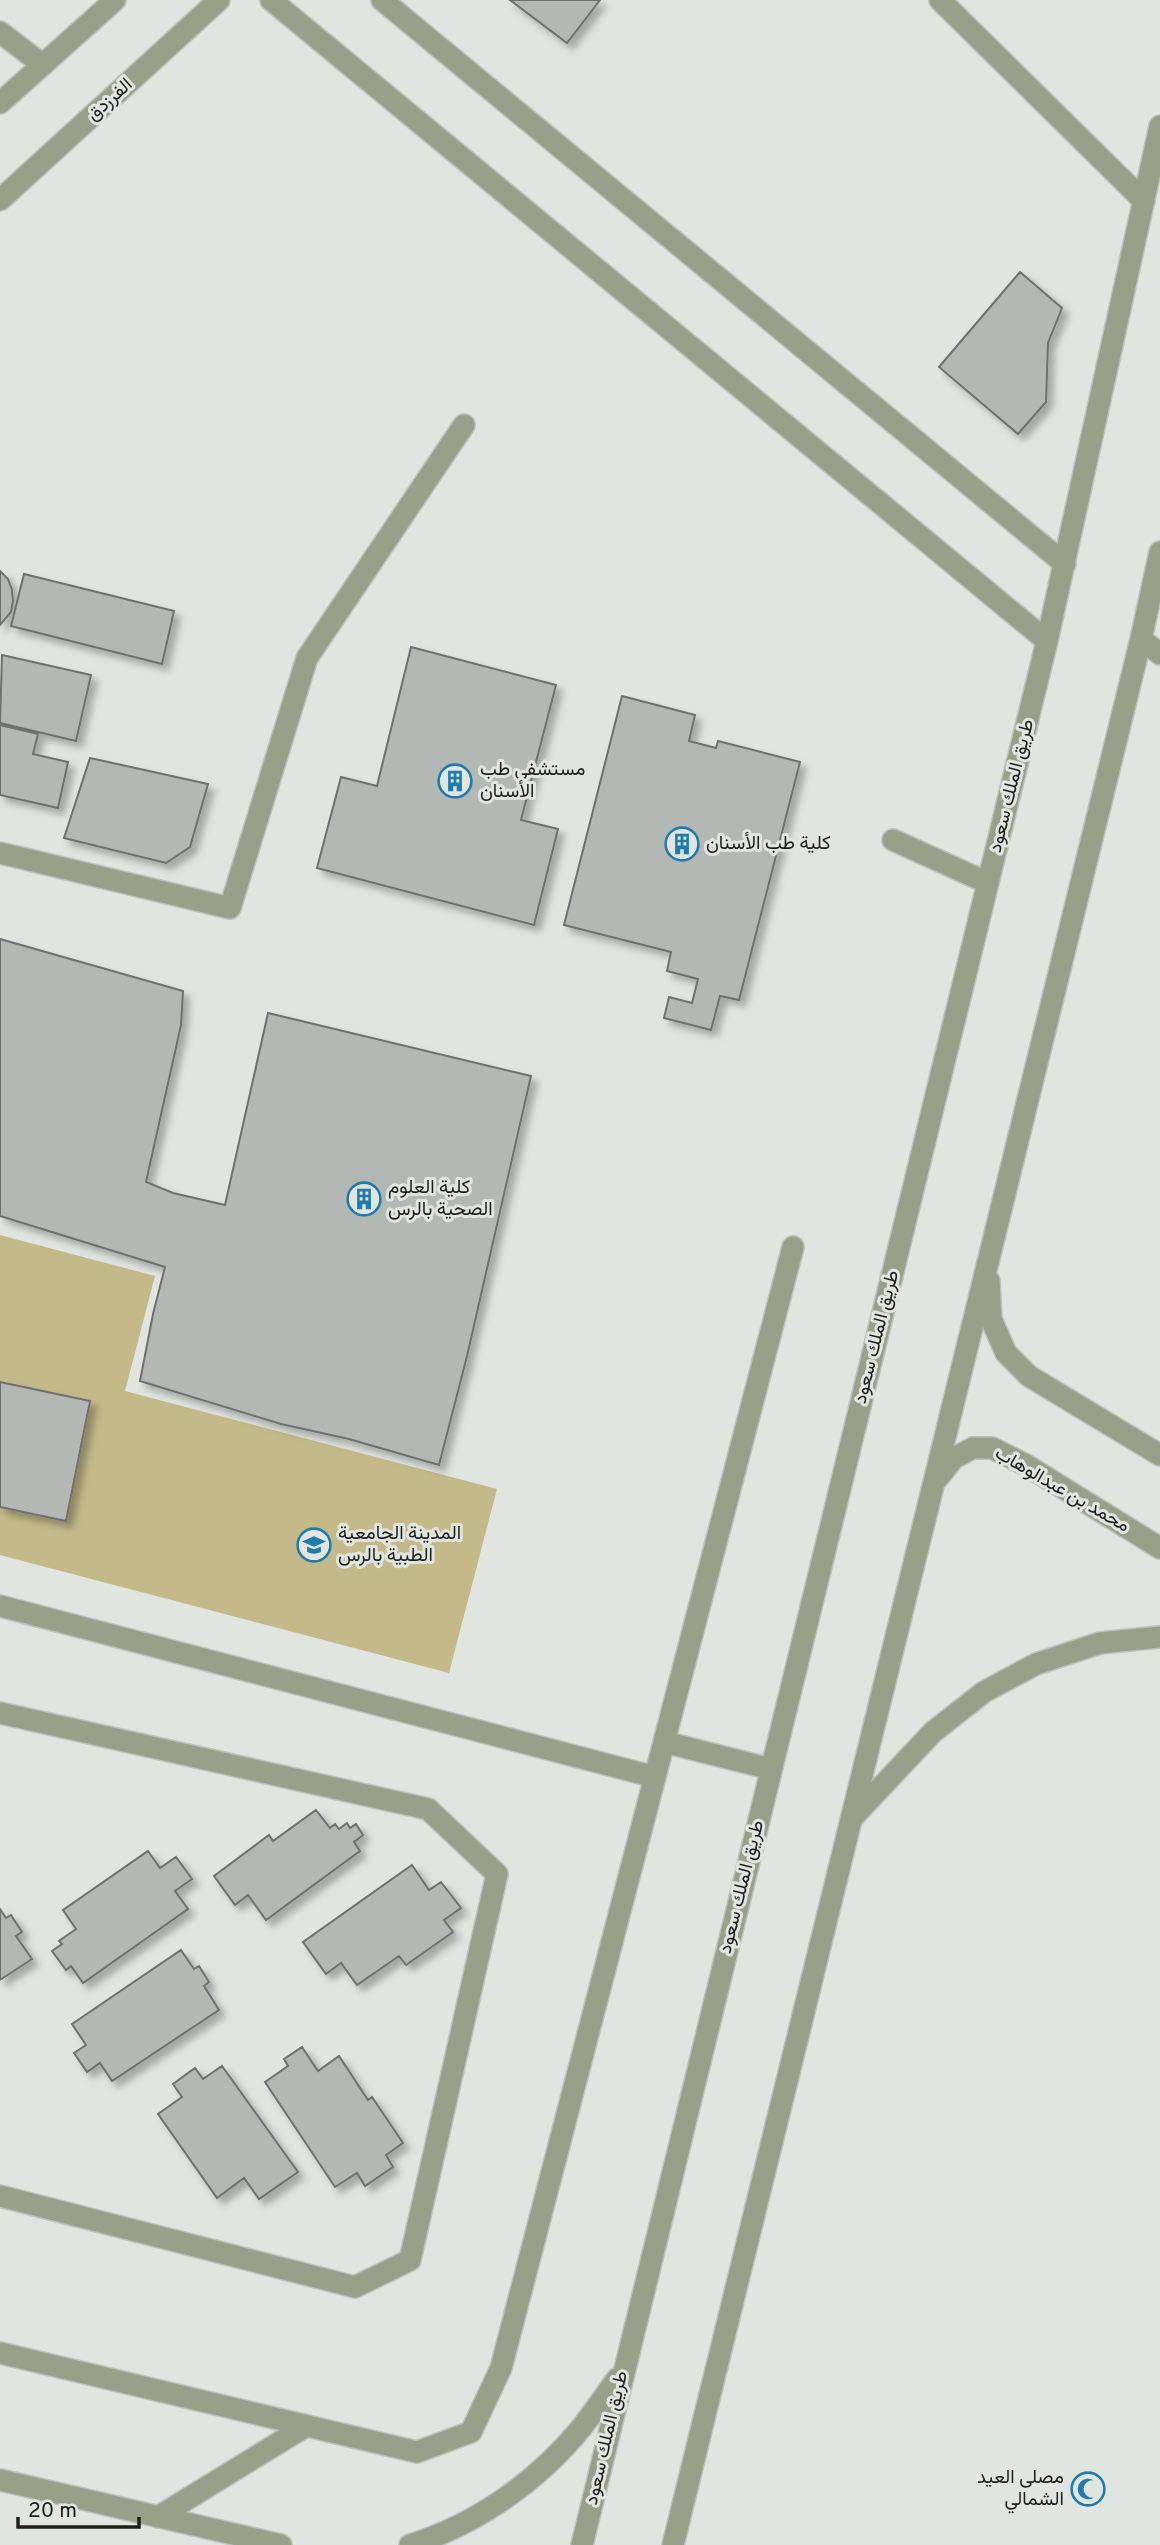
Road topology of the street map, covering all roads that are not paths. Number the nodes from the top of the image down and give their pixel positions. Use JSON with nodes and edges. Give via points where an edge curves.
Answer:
{"nodes":[{"id":1,"x":115,"y":0,"type":"edge"},
{"id":2,"x":219,"y":0,"type":"edge"},
{"id":3,"x":271,"y":0,"type":"edge"},
{"id":4,"x":382,"y":0,"type":"edge"},
{"id":5,"x":940,"y":0,"type":"edge"},
{"id":6,"x":0,"y":33,"type":"edge"},
{"id":7,"x":43,"y":65,"type":"junction"},
{"id":8,"x":0,"y":103,"type":"edge"},
{"id":9,"x":1160,"y":126,"type":"edge"},
{"id":10,"x":0,"y":200,"type":"edge"},
{"id":11,"x":1144,"y":201,"type":"junction"},
{"id":12,"x":464,"y":425,"type":"dead end"},
{"id":13,"x":1160,"y":552,"type":"edge"},
{"id":14,"x":1065,"y":564,"type":"junction"},
{"id":15,"x":1141,"y":639,"type":"junction"},
{"id":16,"x":1047,"y":640,"type":"junction"},
{"id":17,"x":1160,"y":654,"type":"edge"},
{"id":18,"x":893,"y":839,"type":"dead end"},
{"id":19,"x":0,"y":853,"type":"edge"},
{"id":20,"x":988,"y":883,"type":"junction"},
{"id":21,"x":793,"y":1247,"type":"dead end"},
{"id":22,"x":988,"y":1257,"type":"junction"},
{"id":23,"x":1160,"y":1455,"type":"edge"},
{"id":24,"x":933,"y":1483,"type":"junction"},
{"id":25,"x":1160,"y":1548,"type":"edge"},
{"id":26,"x":0,"y":1606,"type":"edge"},
{"id":27,"x":1160,"y":1637,"type":"edge"},
{"id":28,"x":0,"y":1713,"type":"edge"},
{"id":29,"x":664,"y":1742,"type":"junction"},
{"id":30,"x":771,"y":1769,"type":"junction"},
{"id":31,"x":655,"y":1777,"type":"junction"},
{"id":32,"x":851,"y":1820,"type":"junction"},
{"id":33,"x":0,"y":2196,"type":"edge"},
{"id":34,"x":0,"y":2353,"type":"edge"},
{"id":35,"x":624,"y":2368,"type":"junction"},
{"id":36,"x":306,"y":2426,"type":"junction"},
{"id":37,"x":0,"y":2480,"type":"edge"},
{"id":38,"x":158,"y":2517,"type":"junction"},
{"id":39,"x":281,"y":2545,"type":"edge"},
{"id":40,"x":410,"y":2545,"type":"edge"},
{"id":41,"x":582,"y":2545,"type":"edge"},
{"id":42,"x":673,"y":2545,"type":"edge"}],
"edges":[{"from":1,"to":7,"type":"street"},
{"from":2,"to":10,"type":"street","name":"الفرزدق"},
{"from":3,"to":16,"type":"street"},
{"from":4,"to":14,"type":"street"},
{"from":5,"to":11,"type":"street"},
{"from":6,"to":7,"type":"street"},
{"from":7,"to":8,"type":"street"},
{"from":9,"to":11,"type":"street","name":"طريق الملك سعود"},
{"from":11,"to":14,"type":"street","name":"طريق الملك سعود"},
{"from":12,"to":19,"type":"street","via":[[307,658],[230,908]]},
{"from":13,"to":15,"type":"street"},
{"from":14,"to":16,"type":"street","name":"طريق الملك سعود"},
{"from":15,"to":17,"type":"street"},
{"from":15,"to":22,"type":"street"},
{"from":16,"to":20,"type":"street","name":"طريق الملك سعود"},
{"from":18,"to":20,"type":"street"},
{"from":20,"to":30,"type":"street","name":"طريق الملك سعود"},
{"from":21,"to":29,"type":"street"},
{"from":22,"to":23,"type":"street","via":[[991,1319],[1006,1353],[1029,1376]]},
{"from":22,"to":24,"type":"street"},
{"from":24,"to":25,"type":"street","name":"محمد بن عبدالوهاب","via":[[954,1458],[973,1447],[992,1448]]},
{"from":24,"to":32,"type":"street"},
{"from":26,"to":31,"type":"street"},
{"from":27,"to":32,"type":"street","via":[[1100,1643],[1037,1664],[984,1692],[933,1732]]},
{"from":28,"to":33,"type":"street","via":[[428,1809],[497,1874],[410,2260],[355,2287]]},
{"from":29,"to":30,"type":"street"},
{"from":29,"to":31,"type":"street"},
{"from":30,"to":35,"type":"street","name":"طريق الملك سعود"},
{"from":31,"to":36,"type":"street","via":[[501,2368],[471,2432],[417,2452]]},
{"from":32,"to":42,"type":"street"},
{"from":34,"to":36,"type":"street"},
{"from":35,"to":40,"type":"street","via":[[581,2428],[536,2474],[490,2509]]},
{"from":35,"to":41,"type":"street","name":"طريق الملك سعود"},
{"from":36,"to":38,"type":"street"},
{"from":37,"to":38,"type":"street"},
{"from":38,"to":39,"type":"street"}]}
